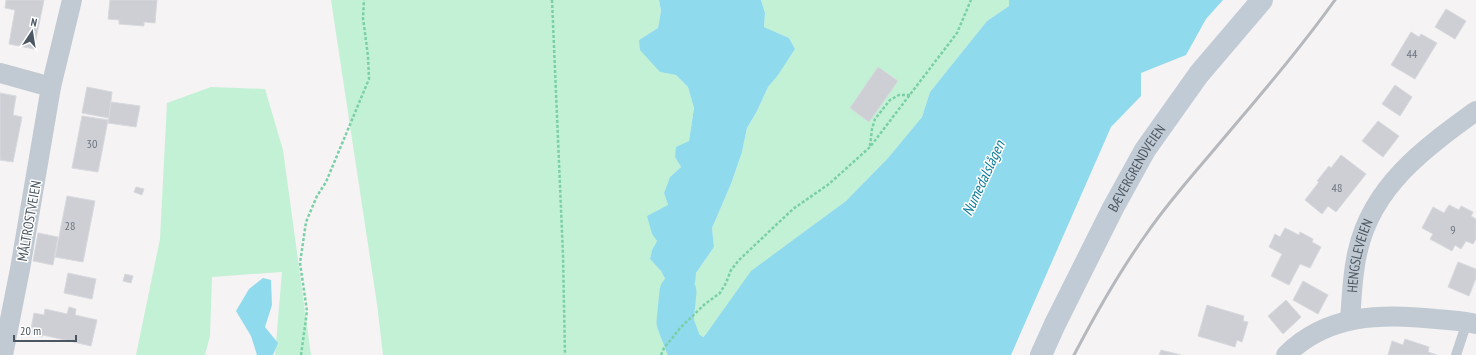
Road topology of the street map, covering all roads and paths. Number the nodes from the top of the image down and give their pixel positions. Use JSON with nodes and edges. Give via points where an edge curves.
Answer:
{"nodes":[{"id":1,"x":72,"y":0,"type":"edge"},
{"id":2,"x":364,"y":0,"type":"edge"},
{"id":3,"x":552,"y":0,"type":"edge"},
{"id":4,"x":971,"y":0,"type":"edge"},
{"id":5,"x":1262,"y":0,"type":"edge"},
{"id":6,"x":0,"y":73,"type":"edge"},
{"id":7,"x":51,"y":87,"type":"junction"},
{"id":8,"x":910,"y":95,"type":"junction"},
{"id":9,"x":1476,"y":112,"type":"edge"},
{"id":10,"x":870,"y":147,"type":"junction"},
{"id":11,"x":1350,"y":320,"type":"junction"},
{"id":12,"x":1471,"y":323,"type":"edge"},
{"id":13,"x":3,"y":355,"type":"edge"},
{"id":14,"x":301,"y":355,"type":"edge"},
{"id":15,"x":566,"y":355,"type":"edge"},
{"id":16,"x":661,"y":355,"type":"edge"},
{"id":17,"x":1041,"y":355,"type":"edge"},
{"id":18,"x":1286,"y":355,"type":"edge"},
{"id":19,"x":1456,"y":355,"type":"edge"}],
"edges":[{"from":1,"to":7,"type":"street","name":"MÅLTROSTVEIEN"},
{"from":2,"to":14,"type":"path","via":[[368,79],[326,182],[306,222],[300,263],[307,311]]},
{"from":3,"to":15,"type":"path"},
{"from":4,"to":8,"type":"path","via":[[957,33]]},
{"from":5,"to":17,"type":"main road","name":"BÆVERGRENDVEIEN","via":[[1200,74],[1145,150],[1113,208]]},
{"from":6,"to":7,"type":"street"},
{"from":7,"to":13,"type":"street","name":"MÅLTROSTVEIEN"},
{"from":8,"to":10,"type":"path"},
{"from":8,"to":10,"type":"path","via":[[898,95],[890,100],[875,119]]},
{"from":9,"to":11,"type":"street","name":"HENGSLEVEIEN","via":[[1412,160],[1372,211],[1358,250]]},
{"from":10,"to":16,"type":"path","via":[[829,184],[793,209],[738,260],[720,292],[681,327]]},
{"from":11,"to":12,"type":"street","via":[[1373,316],[1411,316]]},
{"from":11,"to":18,"type":"street","via":[[1315,333]]},
{"from":12,"to":19,"type":"lane"}]}
